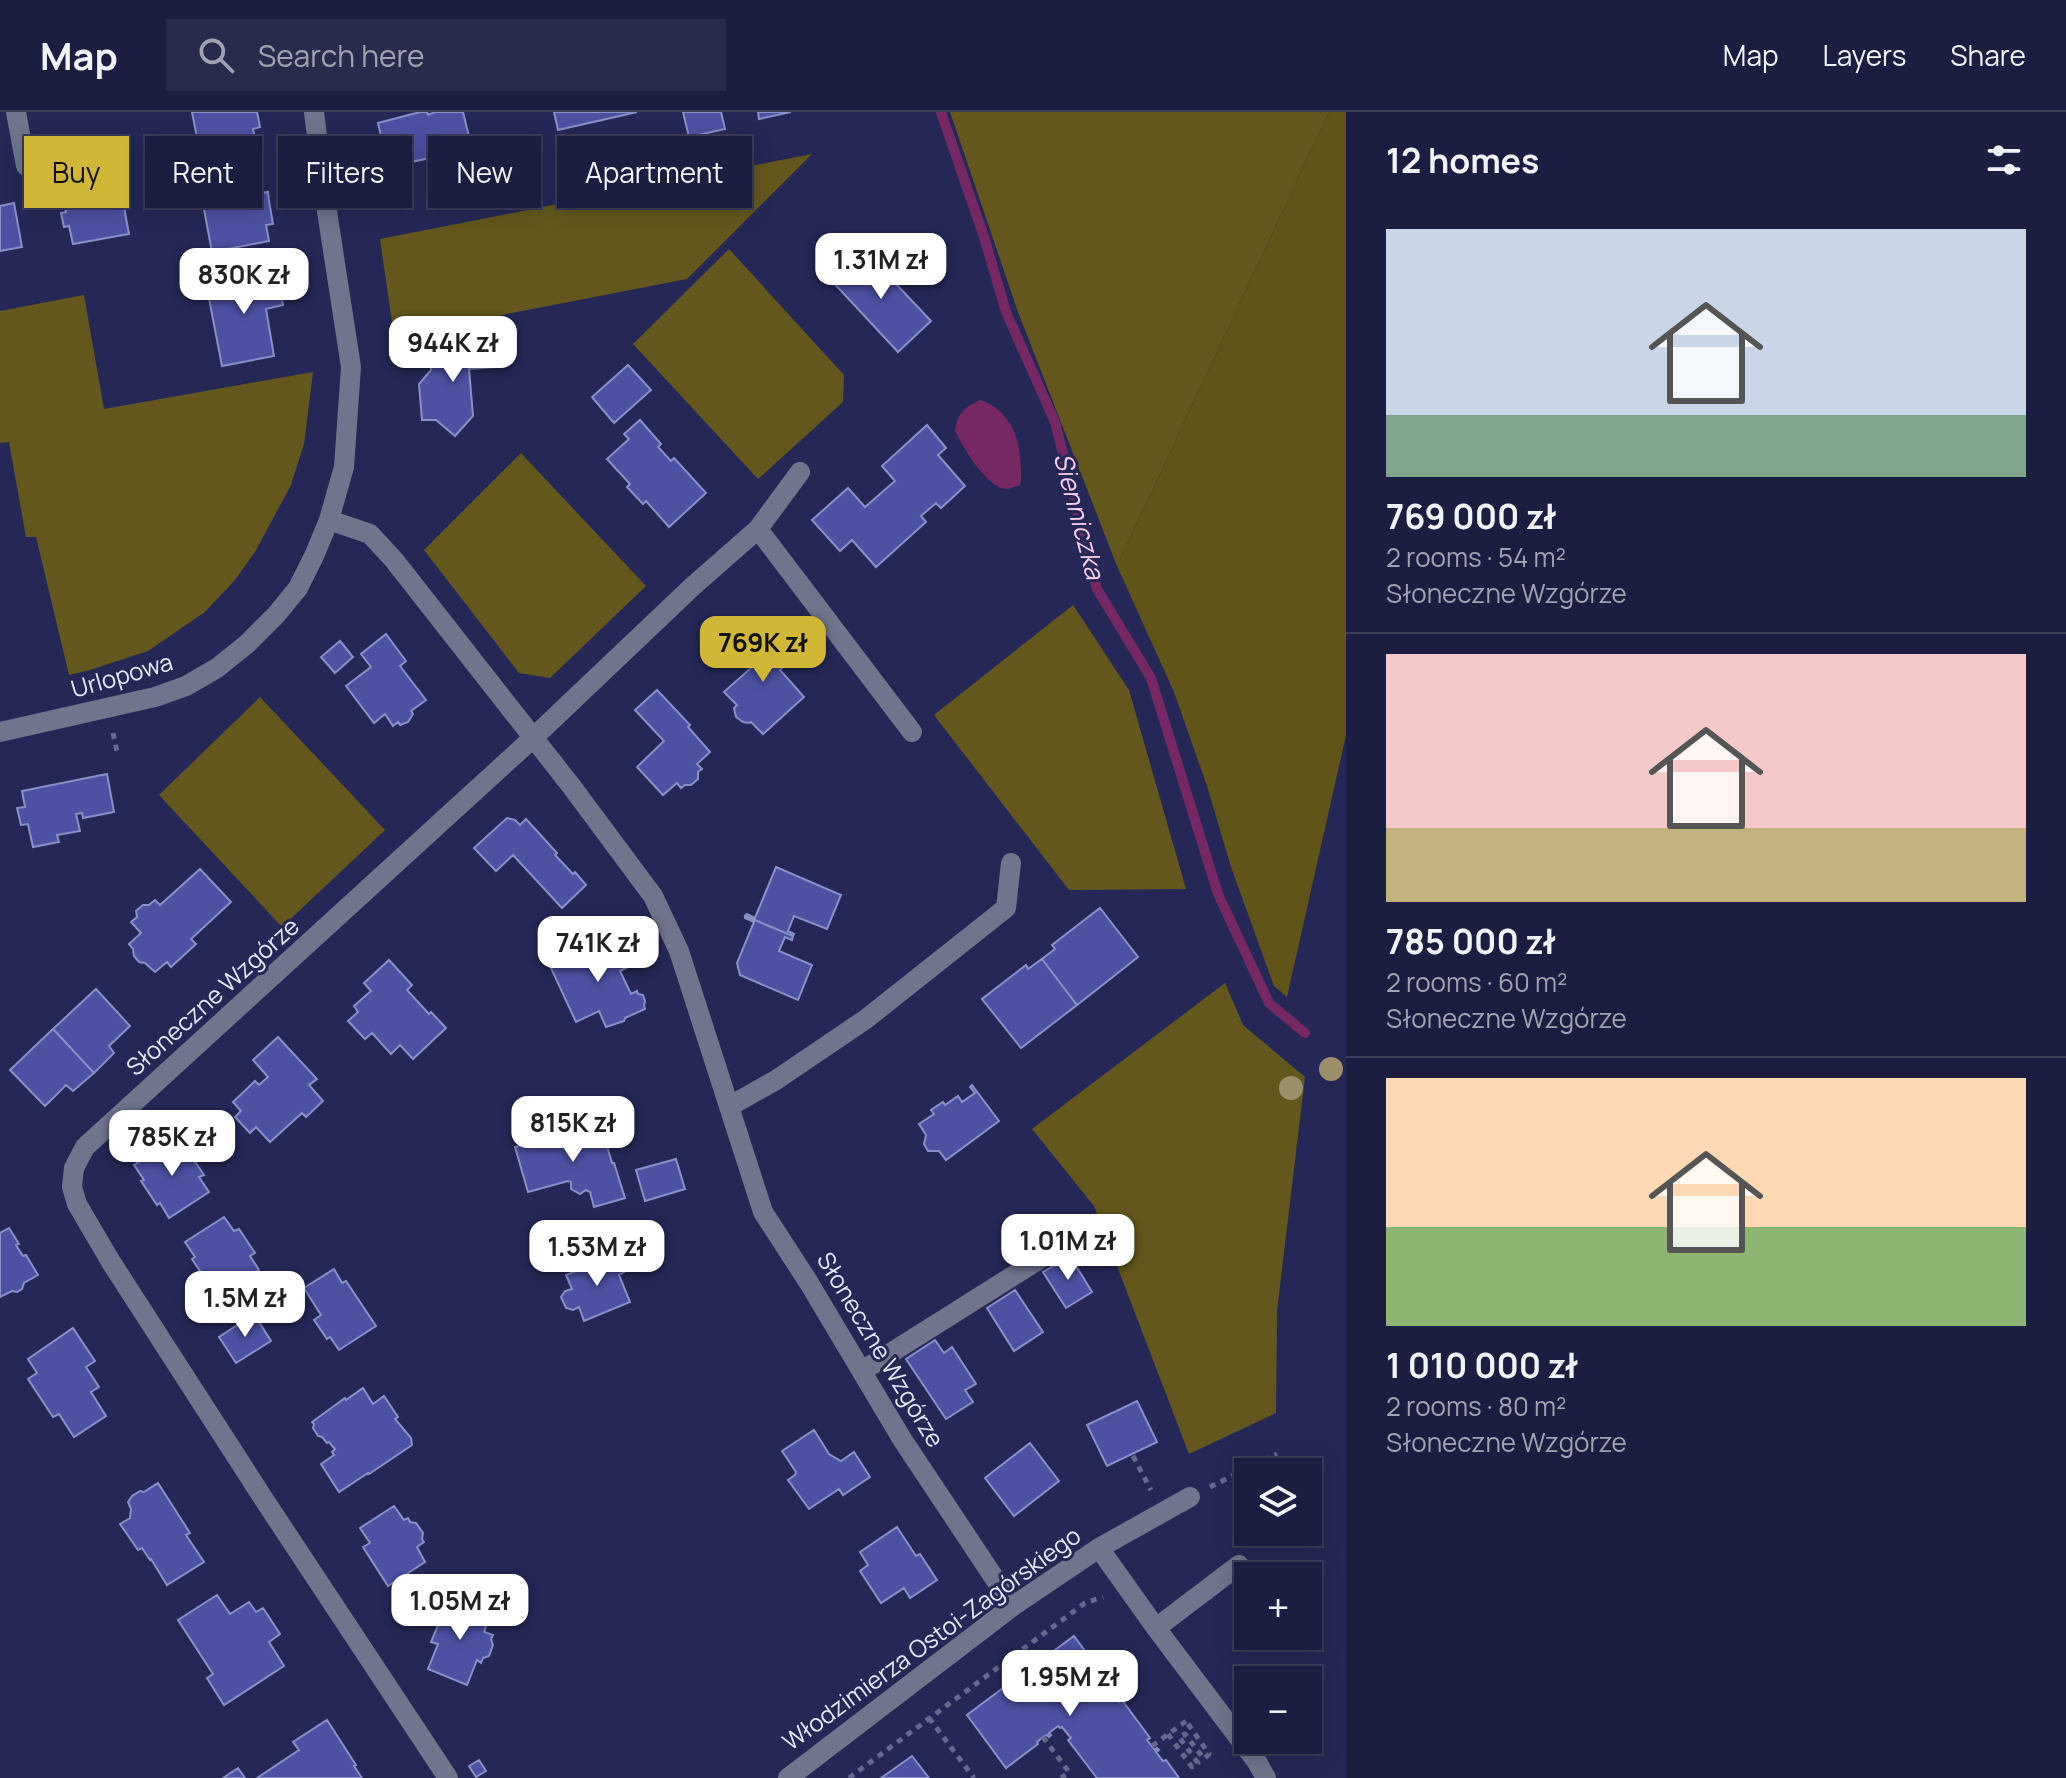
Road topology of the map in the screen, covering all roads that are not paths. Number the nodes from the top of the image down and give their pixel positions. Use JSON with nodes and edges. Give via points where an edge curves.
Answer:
{"nodes":[{"id":1,"x":16,"y":112,"type":"edge"},
{"id":2,"x":314,"y":112,"type":"edge"},
{"id":3,"x":24,"y":155,"type":"edge"},
{"id":4,"x":800,"y":472,"type":"dead end"},
{"id":5,"x":329,"y":520,"type":"junction"},
{"id":6,"x":758,"y":529,"type":"junction"},
{"id":7,"x":0,"y":732,"type":"edge"},
{"id":8,"x":912,"y":732,"type":"dead end"},
{"id":9,"x":533,"y":738,"type":"junction"},
{"id":10,"x":1011,"y":863,"type":"dead end"},
{"id":11,"x":730,"y":1106,"type":"junction"},
{"id":12,"x":1062,"y":1245,"type":"dead end"},
{"id":13,"x":862,"y":1371,"type":"junction"},
{"id":14,"x":1190,"y":1497,"type":"road end"},
{"id":15,"x":1099,"y":1548,"type":"junction"},
{"id":16,"x":1234,"y":1569,"type":"edge"},
{"id":17,"x":1013,"y":1606,"type":"junction"},
{"id":18,"x":1156,"y":1628,"type":"junction"},
{"id":19,"x":448,"y":1778,"type":"edge"},
{"id":20,"x":788,"y":1778,"type":"edge"},
{"id":21,"x":1266,"y":1778,"type":"edge"}],
"edges":[{"from":1,"to":3,"type":"street"},
{"from":2,"to":5,"type":"street","name":"Urlopowa","via":[[351,367],[344,467]]},
{"from":4,"to":6,"type":"street","name":"Słoneczne Wzgórze"},
{"from":5,"to":7,"type":"street","name":"Urlopowa","via":[[298,588],[247,644],[217,668],[155,697]]},
{"from":5,"to":9,"type":"street","name":"Słoneczne Wzgórze","via":[[370,534]]},
{"from":6,"to":8,"type":"street"},
{"from":6,"to":9,"type":"street","name":"Słoneczne Wzgórze"},
{"from":9,"to":11,"type":"street","name":"Słoneczne Wzgórze","via":[[653,896],[679,951]]},
{"from":9,"to":19,"type":"street","name":"Słoneczne Wzgórze","via":[[85,1147],[72,1187],[111,1262]]},
{"from":10,"to":11,"type":"street","via":[[1006,908],[866,1019]]},
{"from":11,"to":13,"type":"street","name":"Słoneczne Wzgórze","via":[[763,1212]]},
{"from":12,"to":13,"type":"street"},
{"from":13,"to":17,"type":"street","name":"Słoneczne Wzgórze"},
{"from":14,"to":15,"type":"street","name":"Włodzimierza Ostoi-Zagórskiego"},
{"from":15,"to":17,"type":"street","name":"Włodzimierza Ostoi-Zagórskiego"},
{"from":15,"to":18,"type":"street"},
{"from":16,"to":18,"type":"street"},
{"from":17,"to":20,"type":"street","name":"Włodzimierza Ostoi-Zagórskiego"},
{"from":18,"to":21,"type":"street"}]}
